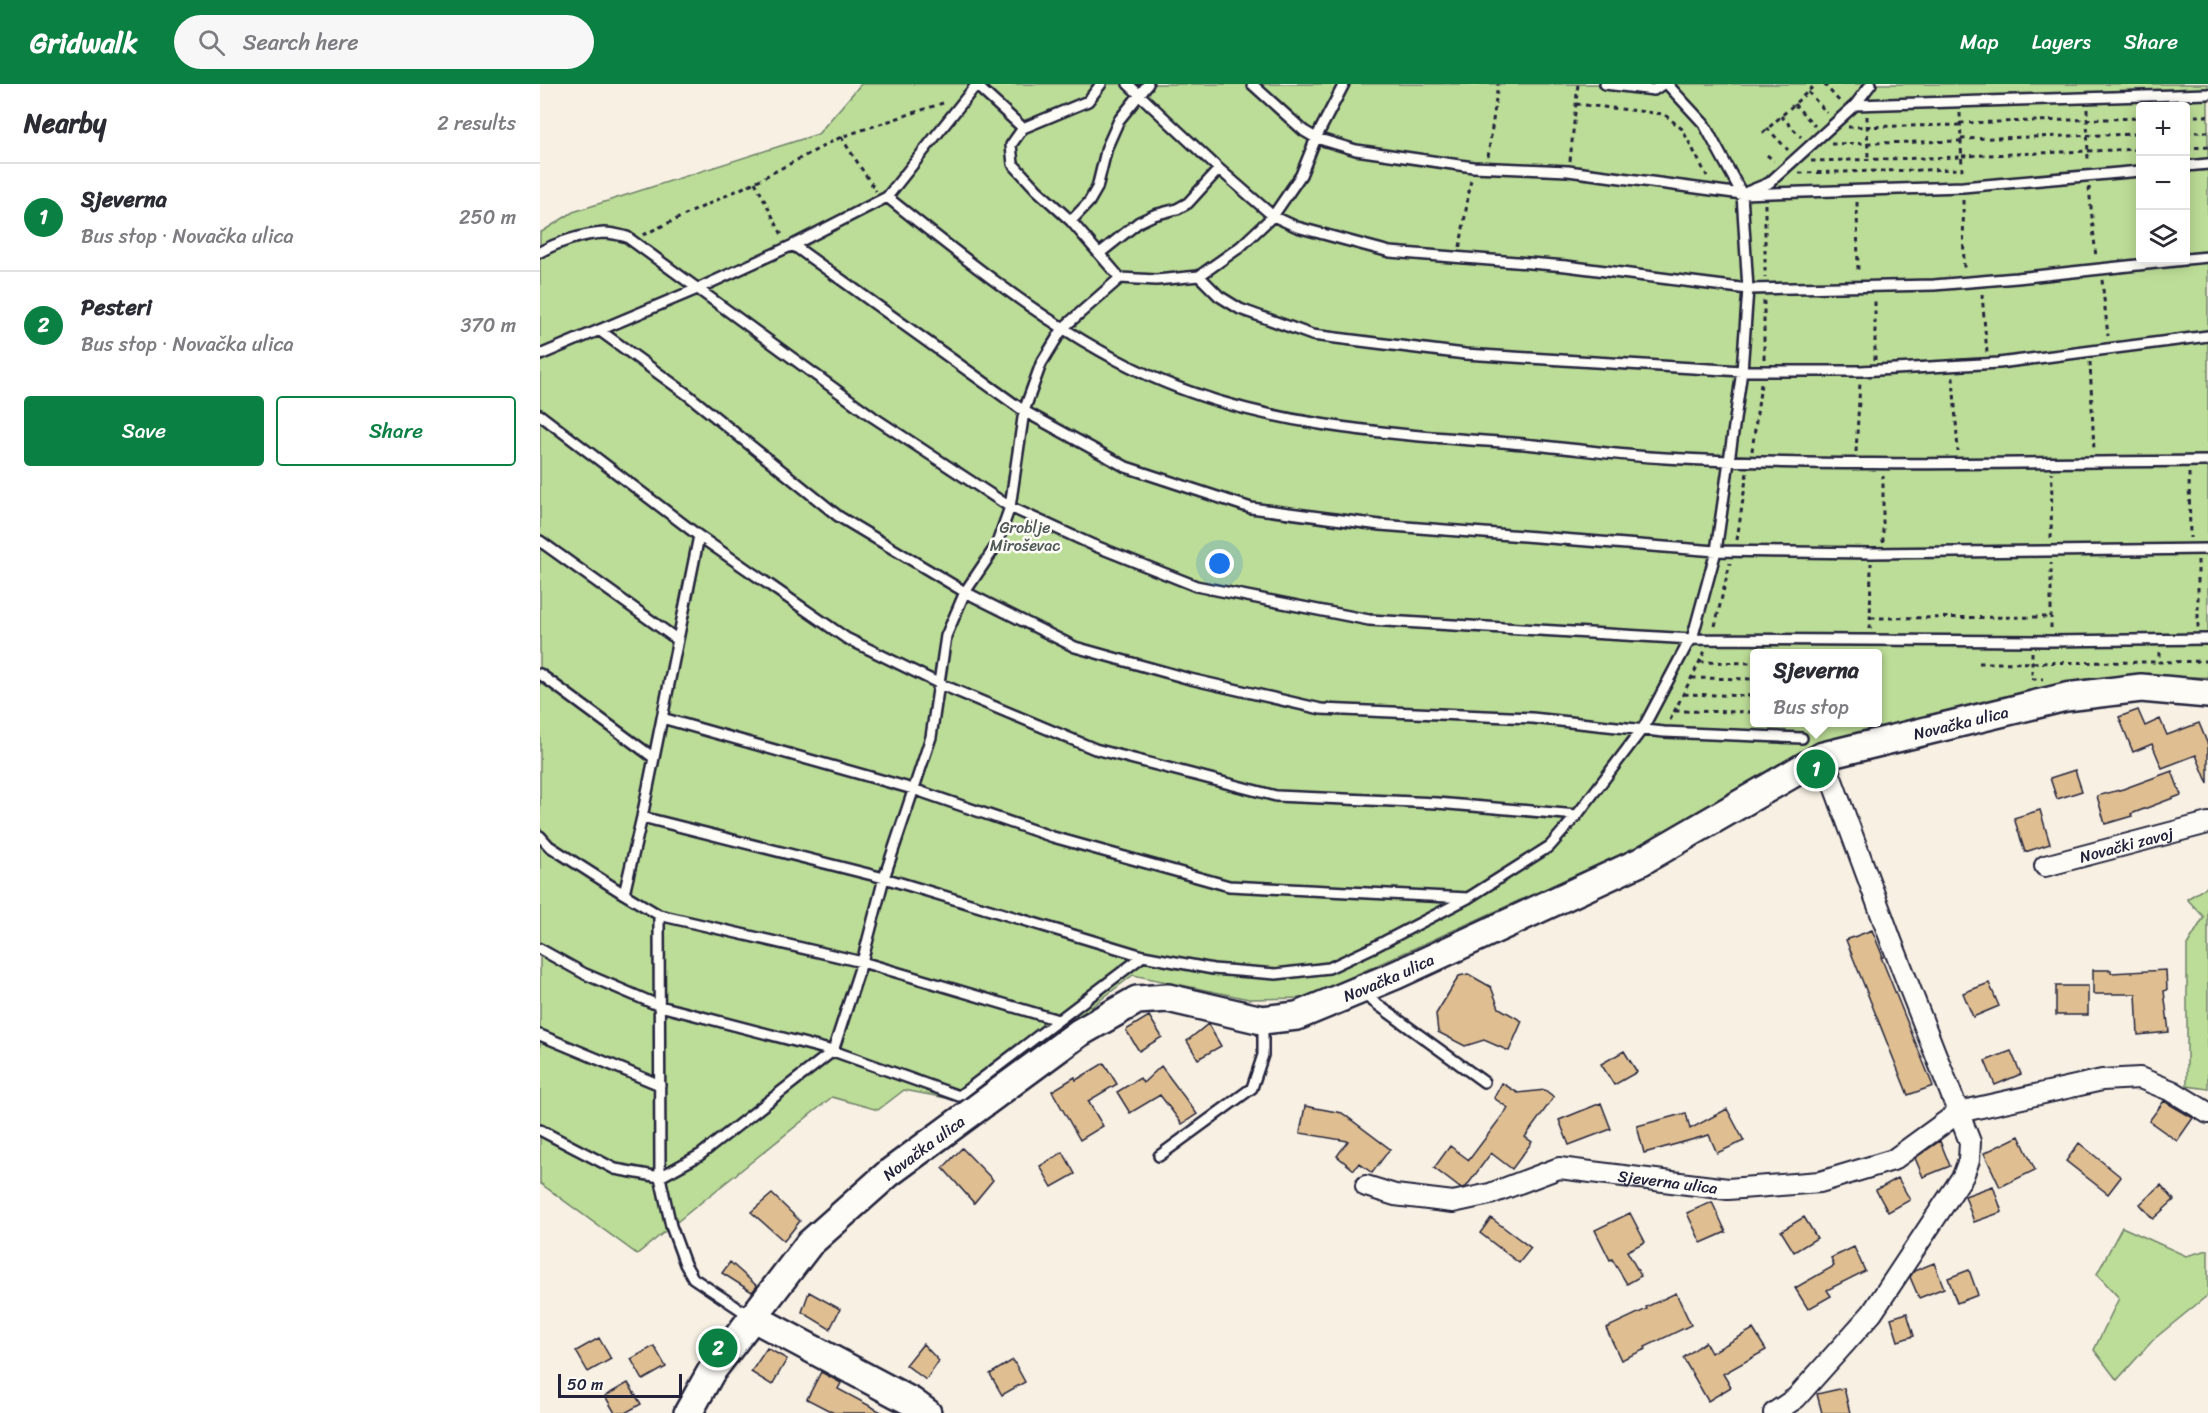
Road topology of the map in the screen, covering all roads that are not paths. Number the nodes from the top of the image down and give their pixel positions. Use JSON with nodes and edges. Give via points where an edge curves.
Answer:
{"nodes":[{"id":1,"x":1101,"y":84,"type":"edge"},
{"id":2,"x":1128,"y":84,"type":"edge"},
{"id":3,"x":1148,"y":84,"type":"edge"},
{"id":4,"x":1252,"y":84,"type":"edge"},
{"id":5,"x":1344,"y":84,"type":"edge"},
{"id":6,"x":1605,"y":84,"type":"edge"},
{"id":7,"x":1663,"y":84,"type":"edge"},
{"id":8,"x":1667,"y":84,"type":"edge"},
{"id":9,"x":1871,"y":84,"type":"edge"},
{"id":10,"x":976,"y":85,"type":"edge"},
{"id":11,"x":1139,"y":94,"type":"junction"},
{"id":12,"x":2208,"y":94,"type":"edge"},
{"id":13,"x":1852,"y":108,"type":"junction"},
{"id":14,"x":1023,"y":128,"type":"junction"},
{"id":15,"x":1316,"y":138,"type":"junction"},
{"id":16,"x":2208,"y":164,"type":"edge"},
{"id":17,"x":2190,"y":166,"type":"edge"},
{"id":18,"x":1219,"y":169,"type":"junction"},
{"id":19,"x":2136,"y":171,"type":"edge"},
{"id":20,"x":1742,"y":194,"type":"junction"},
{"id":21,"x":884,"y":198,"type":"junction"},
{"id":22,"x":1273,"y":216,"type":"junction"},
{"id":23,"x":1071,"y":221,"type":"junction"},
{"id":24,"x":790,"y":246,"type":"junction"},
{"id":25,"x":540,"y":252,"type":"edge"},
{"id":26,"x":1100,"y":253,"type":"junction"},
{"id":27,"x":2208,"y":257,"type":"edge"},
{"id":28,"x":2190,"y":259,"type":"edge"},
{"id":29,"x":2143,"y":264,"type":"edge"},
{"id":30,"x":1199,"y":276,"type":"junction"},
{"id":31,"x":1120,"y":278,"type":"junction"},
{"id":32,"x":697,"y":289,"type":"junction"},
{"id":33,"x":1748,"y":289,"type":"junction"},
{"id":34,"x":1063,"y":328,"type":"junction"},
{"id":35,"x":599,"y":330,"type":"junction"},
{"id":36,"x":2208,"y":336,"type":"edge"},
{"id":37,"x":540,"y":355,"type":"edge"},
{"id":38,"x":1742,"y":371,"type":"junction"},
{"id":39,"x":1024,"y":411,"type":"junction"},
{"id":40,"x":540,"y":415,"type":"edge"},
{"id":41,"x":1730,"y":460,"type":"junction"},
{"id":42,"x":2208,"y":461,"type":"edge"},
{"id":43,"x":1010,"y":507,"type":"junction"},
{"id":44,"x":699,"y":536,"type":"junction"},
{"id":45,"x":540,"y":541,"type":"edge"},
{"id":46,"x":2208,"y":549,"type":"edge"},
{"id":47,"x":1716,"y":551,"type":"junction"},
{"id":48,"x":965,"y":592,"type":"junction"},
{"id":49,"x":1692,"y":639,"type":"junction"},
{"id":50,"x":2203,"y":639,"type":"edge"},
{"id":51,"x":678,"y":640,"type":"junction"},
{"id":52,"x":540,"y":674,"type":"edge"},
{"id":53,"x":940,"y":684,"type":"junction"},
{"id":54,"x":2208,"y":694,"type":"edge"},
{"id":55,"x":662,"y":718,"type":"junction"},
{"id":56,"x":1643,"y":728,"type":"junction"},
{"id":57,"x":1802,"y":738,"type":"dead end"},
{"id":58,"x":1823,"y":756,"type":"junction"},
{"id":59,"x":654,"y":758,"type":"junction"},
{"id":60,"x":913,"y":789,"type":"junction"},
{"id":61,"x":1577,"y":815,"type":"junction"},
{"id":62,"x":642,"y":817,"type":"junction"},
{"id":63,"x":2208,"y":823,"type":"edge"},
{"id":64,"x":540,"y":836,"type":"edge"},
{"id":65,"x":2044,"y":866,"type":"dead end"},
{"id":66,"x":884,"y":878,"type":"junction"},
{"id":67,"x":624,"y":894,"type":"junction"},
{"id":68,"x":1468,"y":897,"type":"junction"},
{"id":69,"x":658,"y":915,"type":"junction"},
{"id":70,"x":540,"y":949,"type":"edge"},
{"id":71,"x":1143,"y":956,"type":"junction"},
{"id":72,"x":862,"y":962,"type":"junction"},
{"id":73,"x":1358,"y":991,"type":"junction"},
{"id":74,"x":660,"y":1006,"type":"junction"},
{"id":75,"x":1058,"y":1020,"type":"junction"},
{"id":76,"x":1262,"y":1020,"type":"junction"},
{"id":77,"x":540,"y":1035,"type":"edge"},
{"id":78,"x":833,"y":1051,"type":"junction"},
{"id":79,"x":1485,"y":1082,"type":"dead end"},
{"id":80,"x":660,"y":1085,"type":"junction"},
{"id":81,"x":1959,"y":1112,"type":"junction"},
{"id":82,"x":2208,"y":1113,"type":"edge"},
{"id":83,"x":540,"y":1130,"type":"edge"},
{"id":84,"x":1160,"y":1156,"type":"dead end"},
{"id":85,"x":660,"y":1177,"type":"junction"},
{"id":86,"x":1366,"y":1186,"type":"dead end"},
{"id":87,"x":752,"y":1317,"type":"junction"},
{"id":88,"x":688,"y":1413,"type":"edge"},
{"id":89,"x":927,"y":1413,"type":"edge"},
{"id":90,"x":1774,"y":1413,"type":"edge"}],
"edges":[{"from":1,"to":14,"type":"lane","via":[[1088,101]]},
{"from":2,"to":11,"type":"lane"},
{"from":3,"to":11,"type":"lane"},
{"from":4,"to":15,"type":"lane"},
{"from":5,"to":15,"type":"lane"},
{"from":6,"to":7,"type":"lane","via":[[1654,90]]},
{"from":8,"to":20,"type":"lane","via":[[1704,124]]},
{"from":9,"to":13,"type":"lane"},
{"from":10,"to":14,"type":"lane"},
{"from":10,"to":21,"type":"lane"},
{"from":11,"to":18,"type":"lane"},
{"from":11,"to":23,"type":"lane","via":[[1119,120],[1107,147],[1097,188]]},
{"from":12,"to":13,"type":"lane","via":[[1867,104]]},
{"from":13,"to":20,"type":"lane","via":[[1769,183]]},
{"from":14,"to":23,"type":"lane","via":[[1011,145],[1014,164]]},
{"from":15,"to":20,"type":"lane","via":[[1356,150],[1473,167],[1568,171]]},
{"from":15,"to":22,"type":"lane","via":[[1301,175]]},
{"from":16,"to":17,"type":"lane"},
{"from":18,"to":22,"type":"lane"},
{"from":18,"to":26,"type":"lane","via":[[1188,203],[1139,222]]},
{"from":19,"to":20,"type":"lane","via":[[1963,187]]},
{"from":20,"to":33,"type":"lane"},
{"from":21,"to":24,"type":"lane"},
{"from":21,"to":34,"type":"lane"},
{"from":22,"to":30,"type":"lane","via":[[1240,247]]},
{"from":22,"to":33,"type":"lane","via":[[1297,227],[1390,252],[1566,266]]},
{"from":23,"to":26,"type":"lane"},
{"from":24,"to":32,"type":"lane"},
{"from":24,"to":39,"type":"lane"},
{"from":25,"to":32,"type":"lane","via":[[596,234],[627,237]]},
{"from":26,"to":31,"type":"lane"},
{"from":27,"to":28,"type":"lane"},
{"from":29,"to":33,"type":"lane","via":[[1981,281]]},
{"from":30,"to":31,"type":"lane"},
{"from":30,"to":38,"type":"lane","via":[[1219,296],[1240,309],[1312,334],[1465,354]]},
{"from":31,"to":34,"type":"lane"},
{"from":32,"to":35,"type":"lane"},
{"from":32,"to":43,"type":"lane","via":[[873,417]]},
{"from":33,"to":38,"type":"lane"},
{"from":34,"to":39,"type":"lane","via":[[1041,364]]},
{"from":34,"to":41,"type":"lane","via":[[1104,354],[1161,381],[1200,396],[1303,423],[1419,438]]},
{"from":35,"to":37,"type":"lane"},
{"from":35,"to":48,"type":"lane","via":[[688,395],[838,516]]},
{"from":36,"to":38,"type":"lane","via":[[1988,364],[1861,371]]},
{"from":38,"to":41,"type":"lane"},
{"from":39,"to":43,"type":"lane"},
{"from":39,"to":47,"type":"lane","via":[[1126,467],[1251,508],[1380,525]]},
{"from":40,"to":44,"type":"lane"},
{"from":41,"to":42,"type":"lane"},
{"from":41,"to":47,"type":"lane"},
{"from":43,"to":48,"type":"lane","via":[[996,546]]},
{"from":43,"to":49,"type":"lane","via":[[1196,586],[1369,620]]},
{"from":44,"to":51,"type":"lane"},
{"from":44,"to":53,"type":"lane","via":[[846,638]]},
{"from":45,"to":51,"type":"lane"},
{"from":46,"to":47,"type":"lane"},
{"from":47,"to":49,"type":"lane"},
{"from":48,"to":53,"type":"lane","via":[[946,636]]},
{"from":48,"to":56,"type":"lane","via":[[1076,647],[1190,679],[1321,709],[1532,718]]},
{"from":49,"to":50,"type":"lane"},
{"from":49,"to":56,"type":"lane"},
{"from":51,"to":55,"type":"lane"},
{"from":52,"to":59,"type":"lane"},
{"from":53,"to":60,"type":"lane","via":[[931,737]]},
{"from":53,"to":61,"type":"lane","via":[[1095,748],[1276,796],[1437,803]]},
{"from":54,"to":58,"type":"street","name":"Novačka ulica","via":[[2141,688],[2066,697]]},
{"from":55,"to":59,"type":"lane"},
{"from":55,"to":60,"type":"lane"},
{"from":56,"to":57,"type":"lane"},
{"from":56,"to":61,"type":"lane"},
{"from":58,"to":73,"type":"street","name":"Novačka ulica","via":[[1640,862]]},
{"from":58,"to":81,"type":"street"},
{"from":59,"to":62,"type":"lane"},
{"from":60,"to":66,"type":"lane"},
{"from":60,"to":68,"type":"lane","via":[[1053,837],[1228,886]]},
{"from":61,"to":68,"type":"lane","via":[[1550,846]]},
{"from":62,"to":66,"type":"lane"},
{"from":62,"to":67,"type":"lane"},
{"from":63,"to":65,"type":"street","name":"Novački zavoj"},
{"from":64,"to":67,"type":"lane","via":[[549,846]]},
{"from":66,"to":71,"type":"lane"},
{"from":66,"to":72,"type":"lane"},
{"from":67,"to":69,"type":"lane"},
{"from":68,"to":71,"type":"lane","via":[[1329,968],[1276,974],[1213,969]]},
{"from":69,"to":72,"type":"lane"},
{"from":69,"to":74,"type":"lane"},
{"from":70,"to":74,"type":"lane","via":[[585,974]]},
{"from":71,"to":75,"type":"lane"},
{"from":72,"to":75,"type":"lane"},
{"from":72,"to":78,"type":"lane"},
{"from":73,"to":76,"type":"street","name":"Novačka ulica","via":[[1297,1016]]},
{"from":73,"to":79,"type":"lane"},
{"from":74,"to":78,"type":"lane"},
{"from":74,"to":80,"type":"lane"},
{"from":75,"to":78,"type":"lane","via":[[959,1096]]},
{"from":76,"to":84,"type":"lane","via":[[1263,1055],[1252,1088]]},
{"from":76,"to":87,"type":"street","name":"Novačka ulica","via":[[1168,998],[1137,1000],[1079,1033],[889,1173],[809,1244]]},
{"from":77,"to":80,"type":"lane"},
{"from":78,"to":85,"type":"lane","via":[[700,1155]]},
{"from":80,"to":85,"type":"lane"},
{"from":81,"to":82,"type":"street","name":"Sjeverna ulica","via":[[2102,1080],[2140,1078],[2172,1091]]},
{"from":81,"to":86,"type":"street","name":"Sjeverna ulica","via":[[1893,1160],[1821,1182],[1728,1189],[1559,1168],[1490,1194],[1454,1202],[1395,1195]]},
{"from":81,"to":90,"type":"street","via":[[1970,1142],[1969,1160],[1962,1176],[1872,1313],[1796,1398]]},
{"from":83,"to":85,"type":"lane","via":[[615,1169]]},
{"from":85,"to":87,"type":"lane","via":[[671,1226],[693,1278]]},
{"from":87,"to":88,"type":"street","name":"Novačka ulica","via":[[711,1372]]},
{"from":87,"to":89,"type":"street"}]}
